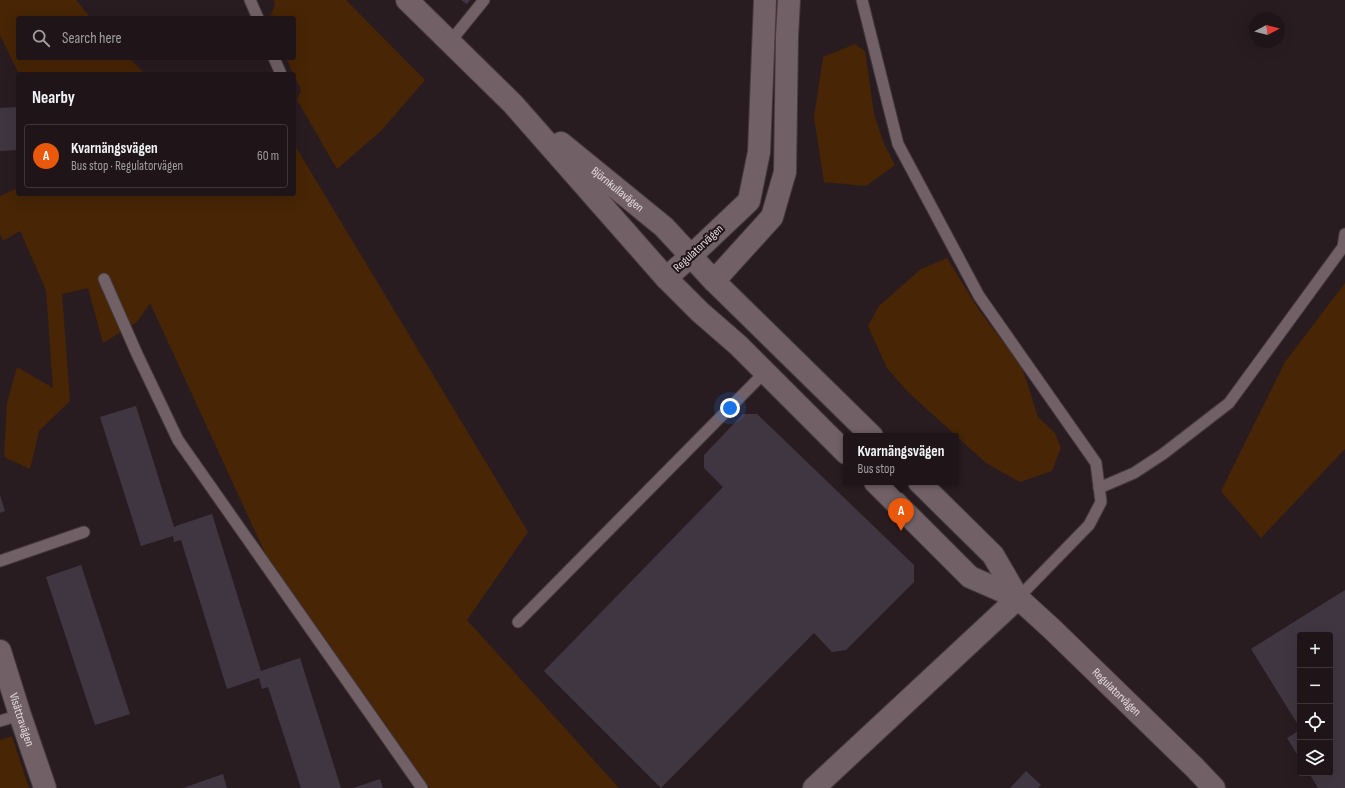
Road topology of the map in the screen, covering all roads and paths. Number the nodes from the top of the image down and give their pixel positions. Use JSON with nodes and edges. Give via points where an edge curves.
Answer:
{"nodes":[{"id":1,"x":250,"y":0,"type":"edge"},
{"id":2,"x":407,"y":0,"type":"edge"},
{"id":3,"x":484,"y":0,"type":"edge"},
{"id":4,"x":765,"y":0,"type":"edge"},
{"id":5,"x":789,"y":0,"type":"edge"},
{"id":6,"x":862,"y":0,"type":"edge"},
{"id":7,"x":257,"y":16,"type":"edge"},
{"id":8,"x":450,"y":42,"type":"junction"},
{"id":9,"x":275,"y":60,"type":"edge"},
{"id":10,"x":280,"y":72,"type":"edge"},
{"id":11,"x":513,"y":104,"type":"junction"},
{"id":12,"x":1345,"y":234,"type":"edge"},
{"id":13,"x":692,"y":255,"type":"junction"},
{"id":14,"x":666,"y":278,"type":"junction"},
{"id":15,"x":104,"y":279,"type":"dead end"},
{"id":16,"x":714,"y":281,"type":"junction"},
{"id":17,"x":692,"y":303,"type":"junction"},
{"id":18,"x":765,"y":372,"type":"junction"},
{"id":19,"x":869,"y":433,"type":"edge"},
{"id":20,"x":843,"y":450,"type":"edge"},
{"id":21,"x":878,"y":485,"type":"edge"},
{"id":22,"x":922,"y":485,"type":"edge"},
{"id":23,"x":1099,"y":488,"type":"junction"},
{"id":24,"x":84,"y":532,"type":"dead end"},
{"id":25,"x":0,"y":561,"type":"edge"},
{"id":26,"x":1018,"y":598,"type":"junction"},
{"id":27,"x":518,"y":622,"type":"dead end"},
{"id":28,"x":0,"y":651,"type":"edge"},
{"id":29,"x":10,"y":718,"type":"edge"},
{"id":30,"x":45,"y":788,"type":"edge"},
{"id":31,"x":422,"y":788,"type":"edge"},
{"id":32,"x":814,"y":788,"type":"edge"},
{"id":33,"x":1214,"y":788,"type":"edge"}],
"edges":[{"from":1,"to":7,"type":"lane"},
{"from":2,"to":8,"type":"street","name":"Björnkullavägen"},
{"from":3,"to":8,"type":"lane"},
{"from":4,"to":13,"type":"street","name":"Regulatorvägen","via":[[759,152],[749,201]]},
{"from":5,"to":16,"type":"street","via":[[785,172],[772,216]]},
{"from":6,"to":23,"type":"lane","via":[[898,144],[979,296],[1096,463]]},
{"from":8,"to":11,"type":"street","name":"Björnkullavägen"},
{"from":9,"to":10,"type":"lane"},
{"from":11,"to":13,"type":"street","name":"Björnkullavägen","via":[[664,227]]},
{"from":11,"to":14,"type":"street","name":"Björnkullavägen"},
{"from":12,"to":23,"type":"lane","via":[[1343,248],[1229,403],[1163,454],[1134,472]]},
{"from":13,"to":14,"type":"street","name":"Regulatorvägen"},
{"from":13,"to":16,"type":"street","name":"Björnkullavägen"},
{"from":14,"to":17,"type":"street","name":"Regulatorvägen"},
{"from":15,"to":31,"type":"lane","via":[[178,440]]},
{"from":16,"to":17,"type":"street"},
{"from":16,"to":19,"type":"street"},
{"from":17,"to":18,"type":"street","name":"Regulatorvägen"},
{"from":18,"to":20,"type":"street","name":"Regulatorvägen"},
{"from":18,"to":27,"type":"lane"},
{"from":21,"to":26,"type":"street","name":"Regulatorvägen","via":[[970,577]]},
{"from":22,"to":26,"type":"street","name":"Regulatorvägen","via":[[993,555]]},
{"from":23,"to":26,"type":"lane","via":[[1101,502],[1088,525]]},
{"from":24,"to":25,"type":"lane"},
{"from":26,"to":32,"type":"street"},
{"from":26,"to":33,"type":"street","name":"Regulatorvägen"},
{"from":28,"to":29,"type":"street","name":"Visättravägen"},
{"from":29,"to":30,"type":"street","name":"Visättravägen"}]}
